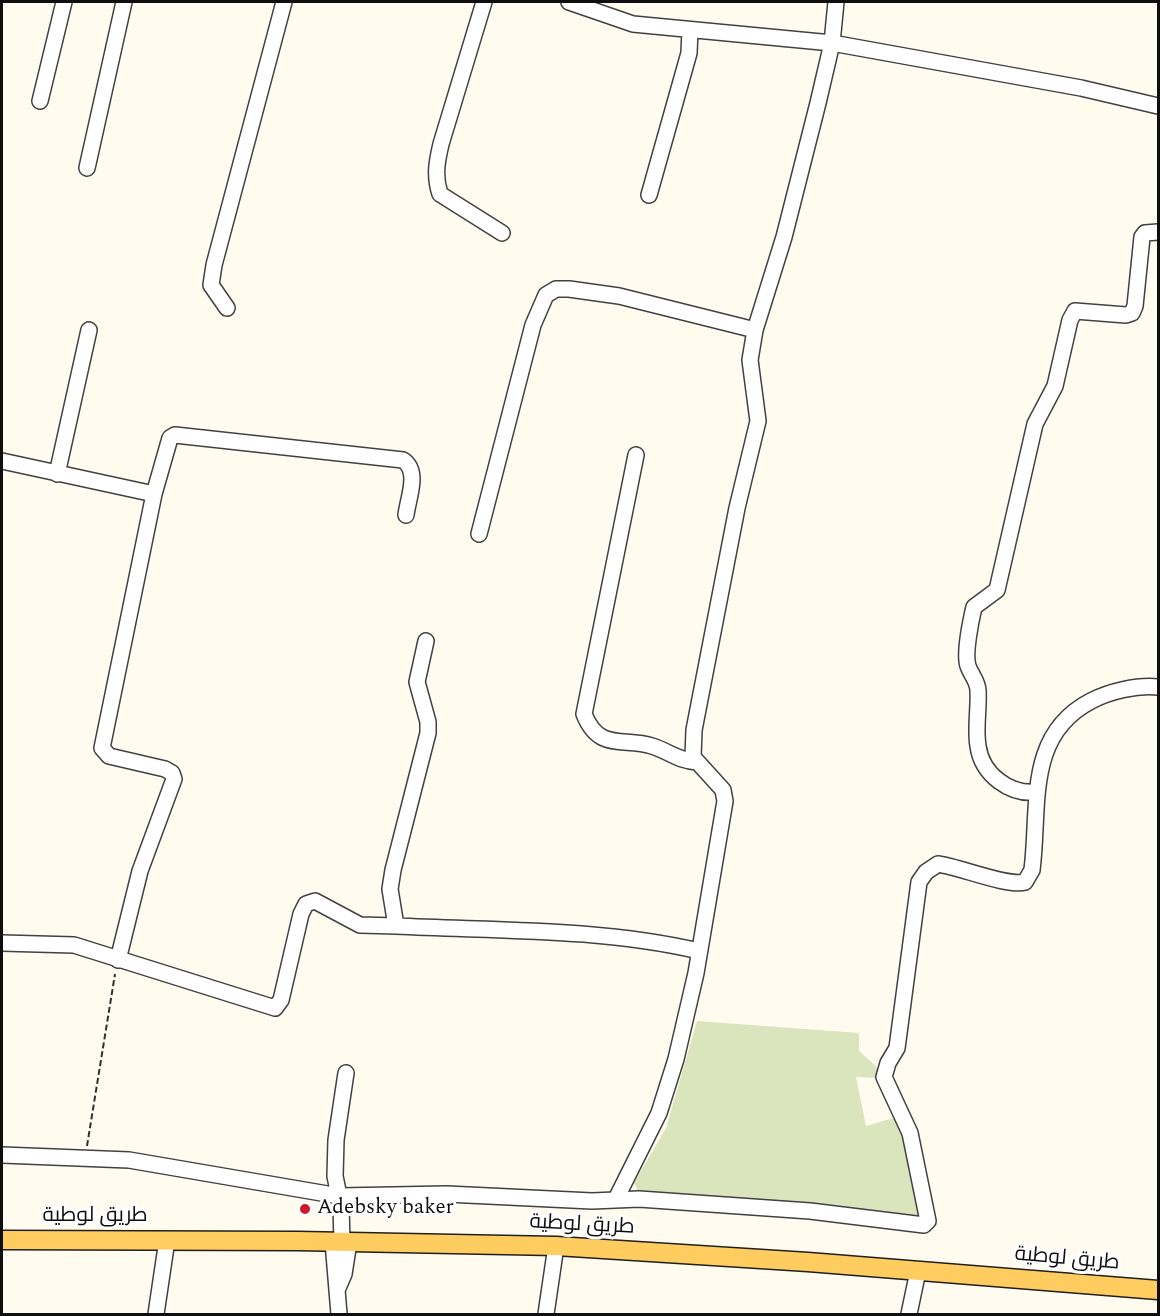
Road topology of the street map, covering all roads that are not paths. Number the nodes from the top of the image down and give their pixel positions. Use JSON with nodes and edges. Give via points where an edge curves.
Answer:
{"nodes":[{"id":1,"x":64,"y":2,"type":"edge"},
{"id":2,"x":124,"y":2,"type":"edge"},
{"id":3,"x":284,"y":2,"type":"edge"},
{"id":4,"x":484,"y":2,"type":"edge"},
{"id":5,"x":569,"y":2,"type":"edge"},
{"id":6,"x":836,"y":2,"type":"edge"},
{"id":7,"x":690,"y":30,"type":"junction"},
{"id":8,"x":832,"y":43,"type":"junction"},
{"id":9,"x":40,"y":101,"type":"dead end"},
{"id":10,"x":1158,"y":106,"type":"edge"},
{"id":11,"x":87,"y":168,"type":"dead end"},
{"id":12,"x":649,"y":195,"type":"dead end"},
{"id":13,"x":502,"y":232,"type":"dead end"},
{"id":14,"x":1158,"y":232,"type":"edge"},
{"id":15,"x":227,"y":308,"type":"dead end"},
{"id":16,"x":89,"y":330,"type":"dead end"},
{"id":17,"x":755,"y":330,"type":"junction"},
{"id":18,"x":636,"y":455,"type":"dead end"},
{"id":19,"x":2,"y":461,"type":"edge"},
{"id":20,"x":57,"y":474,"type":"junction"},
{"id":21,"x":154,"y":494,"type":"junction"},
{"id":22,"x":405,"y":515,"type":"dead end"},
{"id":23,"x":479,"y":534,"type":"dead end"},
{"id":24,"x":426,"y":641,"type":"dead end"},
{"id":25,"x":1158,"y":687,"type":"edge"},
{"id":26,"x":697,"y":762,"type":"junction"},
{"id":27,"x":1037,"y":792,"type":"junction"},
{"id":28,"x":396,"y":926,"type":"junction"},
{"id":29,"x":2,"y":943,"type":"edge"},
{"id":30,"x":699,"y":951,"type":"junction"},
{"id":31,"x":118,"y":960,"type":"junction"},
{"id":32,"x":346,"y":1073,"type":"dead end"},
{"id":33,"x":2,"y":1155,"type":"edge"},
{"id":34,"x":339,"y":1196,"type":"junction"},
{"id":35,"x":616,"y":1199,"type":"junction"},
{"id":36,"x":2,"y":1240,"type":"edge"},
{"id":37,"x":167,"y":1240,"type":"junction"},
{"id":38,"x":342,"y":1242,"type":"junction"},
{"id":39,"x":556,"y":1246,"type":"junction"},
{"id":40,"x":918,"y":1271,"type":"junction"},
{"id":41,"x":1158,"y":1290,"type":"edge"},
{"id":42,"x":156,"y":1314,"type":"edge"},
{"id":43,"x":339,"y":1314,"type":"edge"},
{"id":44,"x":546,"y":1314,"type":"edge"},
{"id":45,"x":909,"y":1314,"type":"edge"}],
"edges":[{"from":1,"to":9,"type":"street"},
{"from":2,"to":11,"type":"street"},
{"from":3,"to":15,"type":"street","via":[[214,266],[211,285]]},
{"from":4,"to":13,"type":"street","via":[[441,144],[436,183],[440,194]]},
{"from":5,"to":7,"type":"street","via":[[633,24]]},
{"from":6,"to":8,"type":"street"},
{"from":7,"to":8,"type":"street"},
{"from":7,"to":12,"type":"street","via":[[688,52]]},
{"from":8,"to":10,"type":"street","via":[[1081,88]]},
{"from":8,"to":17,"type":"street","via":[[784,237]]},
{"from":14,"to":27,"type":"street","via":[[1142,237],[1132,313],[1075,311],[1070,320],[1055,386],[1035,424],[997,590],[974,607],[967,664],[978,692],[978,749],[987,768],[1007,788],[1023,794]]},
{"from":16,"to":20,"type":"street"},
{"from":17,"to":23,"type":"street","via":[[619,296],[569,289],[556,289],[546,295],[531,331]]},
{"from":17,"to":26,"type":"street","via":[[750,360],[758,422],[737,508],[694,730],[692,748]]},
{"from":18,"to":26,"type":"street","via":[[585,714],[589,724],[607,740],[655,746],[670,756]]},
{"from":19,"to":20,"type":"street"},
{"from":20,"to":21,"type":"street"},
{"from":21,"to":22,"type":"street","via":[[169,441],[175,435],[403,460],[413,473]]},
{"from":21,"to":31,"type":"street","via":[[102,748],[109,756],[165,769],[174,779],[140,871]]},
{"from":24,"to":28,"type":"street","via":[[417,682],[428,733],[393,870],[390,889]]},
{"from":25,"to":27,"type":"street","via":[[1100,696],[1080,706],[1064,720],[1047,747]]},
{"from":26,"to":30,"type":"street","via":[[723,790],[725,801]]},
{"from":27,"to":35,"type":"street","via":[[1032,870],[1025,882],[1014,884],[959,866],[938,864],[919,882],[897,1048],[884,1077],[910,1133],[927,1205],[927,1223],[723,1203]]},
{"from":28,"to":30,"type":"street","via":[[563,933]]},
{"from":28,"to":31,"type":"street","via":[[360,925],[315,901],[306,904],[281,1000],[275,1008]]},
{"from":29,"to":31,"type":"street","via":[[74,945]]},
{"from":30,"to":35,"type":"street","via":[[665,1097]]},
{"from":32,"to":34,"type":"street","via":[[336,1140]]},
{"from":33,"to":34,"type":"street","via":[[113,1158]]},
{"from":34,"to":35,"type":"street","via":[[447,1194]]},
{"from":34,"to":38,"type":"street"},
{"from":36,"to":37,"type":"main road","name":"طريق لوطية"},
{"from":37,"to":38,"type":"main road","name":"طريق لوطية"},
{"from":37,"to":42,"type":"street"},
{"from":38,"to":39,"type":"main road","name":"طريق لوطية"},
{"from":38,"to":43,"type":"street","via":[[334,1272]]},
{"from":39,"to":40,"type":"main road","name":"طريق لوطية"},
{"from":39,"to":44,"type":"street"},
{"from":40,"to":41,"type":"main road","name":"طريق لوطية"},
{"from":40,"to":45,"type":"street"}]}
